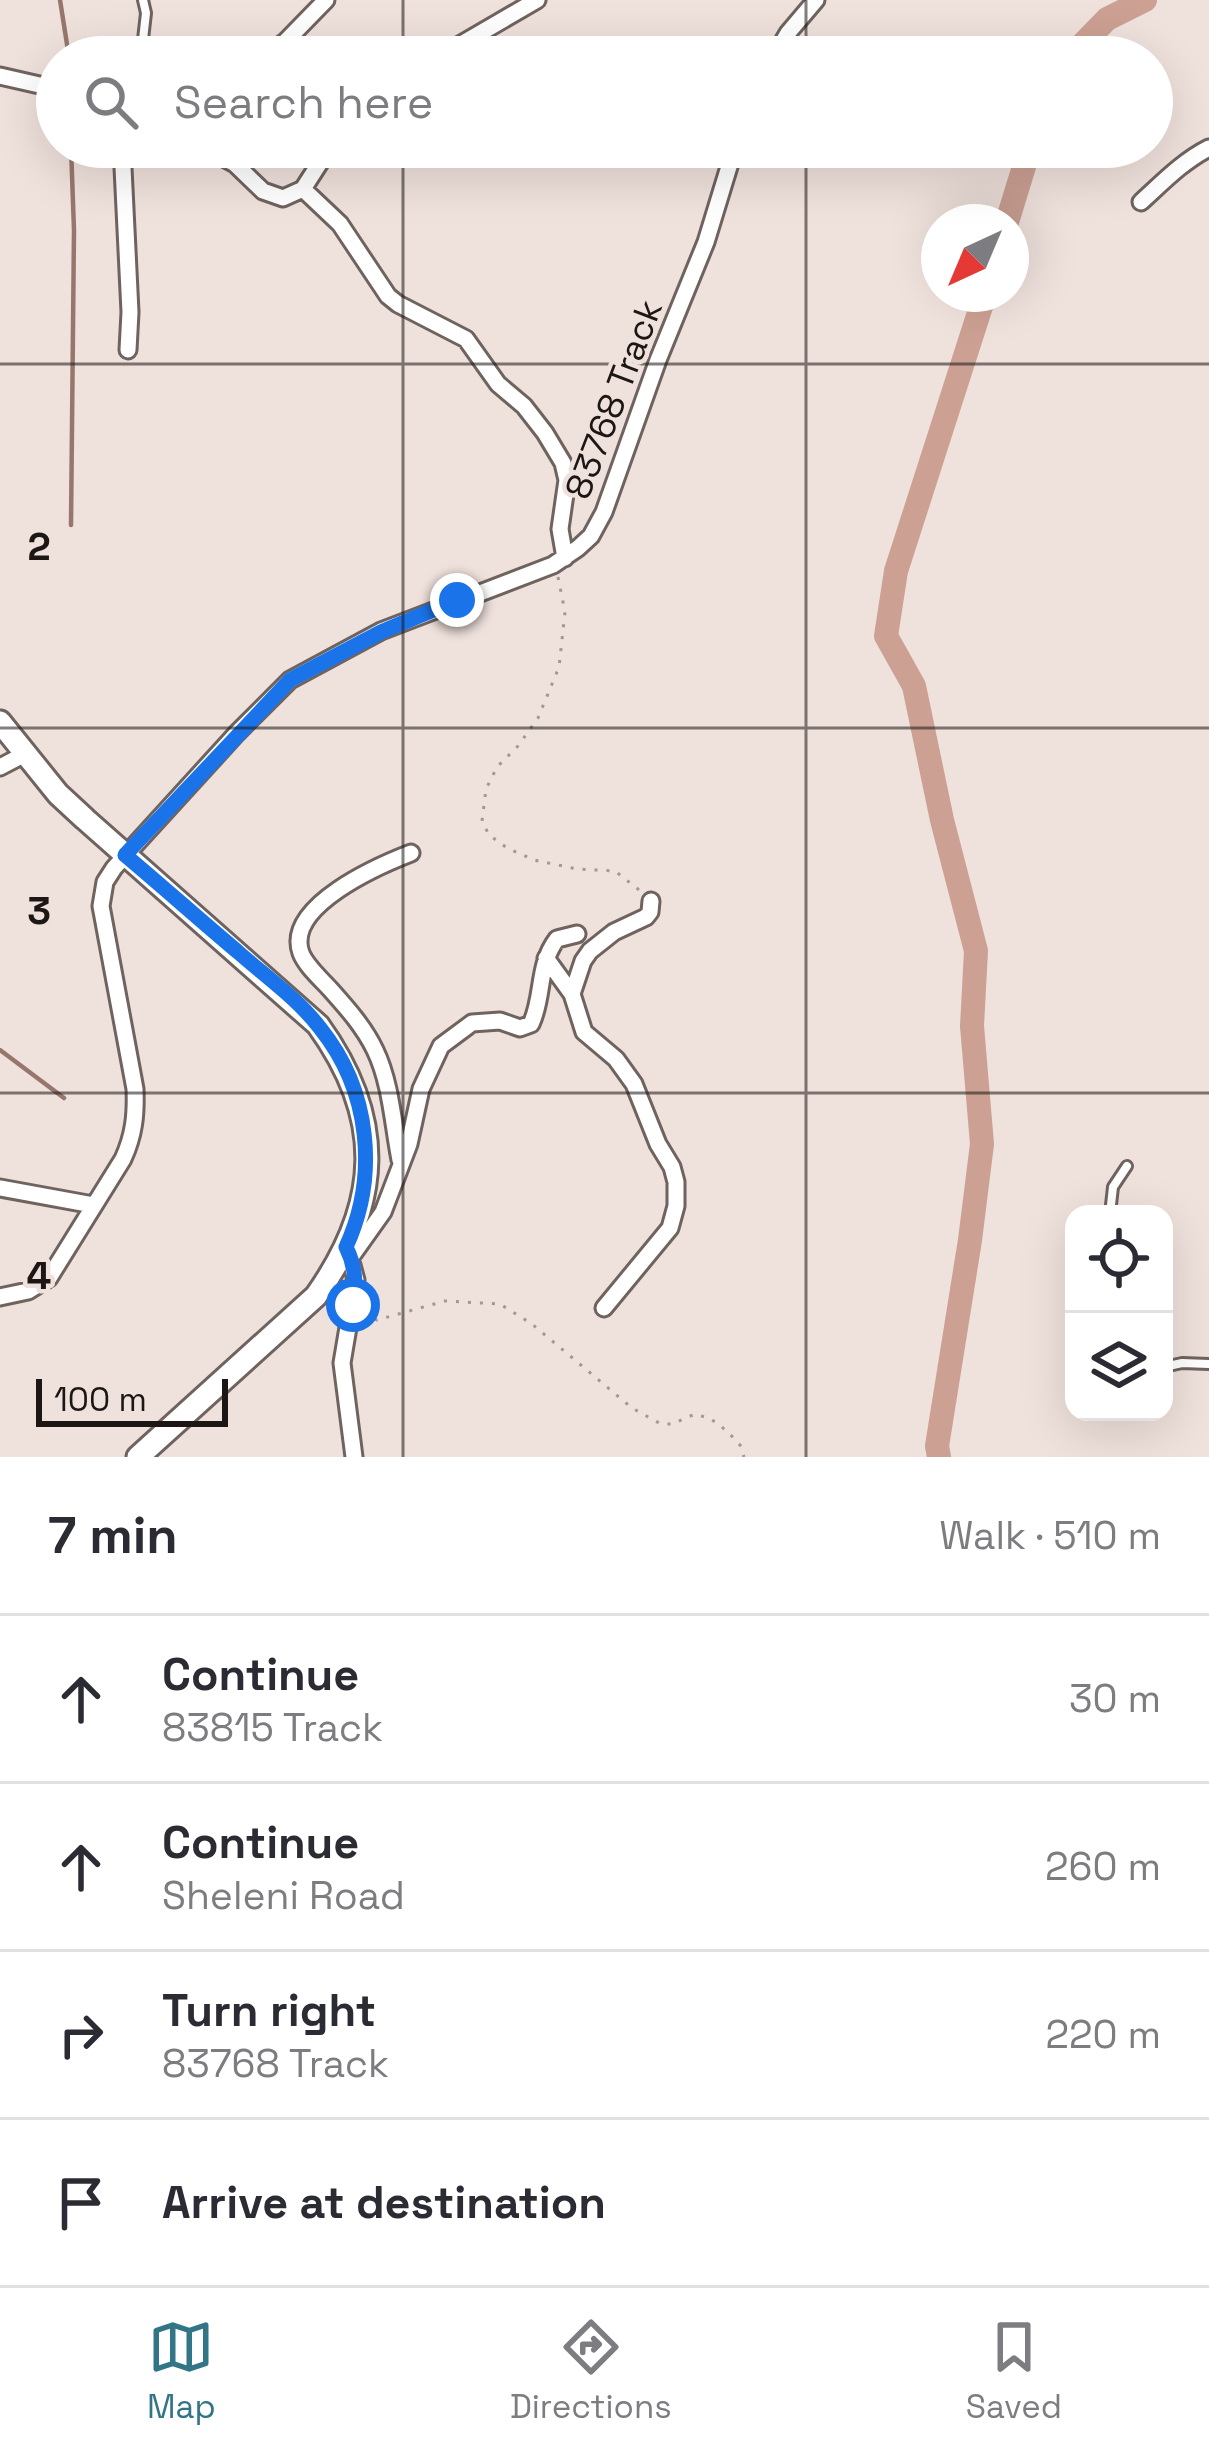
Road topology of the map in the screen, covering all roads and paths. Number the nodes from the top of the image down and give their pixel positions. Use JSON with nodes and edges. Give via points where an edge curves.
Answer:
{"nodes":[{"id":1,"x":143,"y":0,"type":"edge"},
{"id":2,"x":326,"y":0,"type":"edge"},
{"id":3,"x":537,"y":0,"type":"edge"},
{"id":4,"x":816,"y":0,"type":"edge"},
{"id":5,"x":143,"y":36,"type":"edge"},
{"id":6,"x":291,"y":36,"type":"edge"},
{"id":7,"x":476,"y":36,"type":"edge"},
{"id":8,"x":786,"y":36,"type":"edge"},
{"id":9,"x":0,"y":76,"type":"edge"},
{"id":10,"x":36,"y":84,"type":"edge"},
{"id":11,"x":1209,"y":148,"type":"edge"},
{"id":12,"x":123,"y":168,"type":"edge"},
{"id":13,"x":240,"y":168,"type":"edge"},
{"id":14,"x":316,"y":168,"type":"edge"},
{"id":15,"x":729,"y":168,"type":"edge"},
{"id":16,"x":302,"y":189,"type":"junction"},
{"id":17,"x":1141,"y":202,"type":"dead end"},
{"id":18,"x":128,"y":350,"type":"dead end"},
{"id":19,"x":559,"y":561,"type":"junction"},
{"id":20,"x":0,"y":722,"type":"edge"},
{"id":21,"x":25,"y":754,"type":"junction"},
{"id":22,"x":0,"y":766,"type":"edge"},
{"id":23,"x":411,"y":853,"type":"dead end"},
{"id":24,"x":125,"y":855,"type":"junction"},
{"id":25,"x":651,"y":901,"type":"joint"},
{"id":26,"x":577,"y":934,"type":"dead end"},
{"id":27,"x":546,"y":958,"type":"junction"},
{"id":28,"x":572,"y":994,"type":"junction"},
{"id":29,"x":401,"y":1163,"type":"junction"},
{"id":30,"x":1127,"y":1166,"type":"dead end"},
{"id":31,"x":0,"y":1187,"type":"edge"},
{"id":32,"x":93,"y":1205,"type":"junction"},
{"id":33,"x":1111,"y":1205,"type":"edge"},
{"id":34,"x":349,"y":1252,"type":"junction"},
{"id":35,"x":0,"y":1297,"type":"edge"},
{"id":36,"x":353,"y":1305,"type":"junction"},
{"id":37,"x":604,"y":1308,"type":"dead end"},
{"id":38,"x":1209,"y":1364,"type":"edge"},
{"id":39,"x":1173,"y":1365,"type":"edge"},
{"id":40,"x":138,"y":1457,"type":"edge"},
{"id":41,"x":354,"y":1457,"type":"edge"},
{"id":42,"x":744,"y":1457,"type":"edge"}],
"edges":[{"from":1,"to":5,"type":"lane"},
{"from":2,"to":6,"type":"street"},
{"from":3,"to":7,"type":"street"},
{"from":4,"to":8,"type":"street"},
{"from":9,"to":10,"type":"street"},
{"from":11,"to":17,"type":"street"},
{"from":12,"to":18,"type":"street"},
{"from":13,"to":16,"type":"street","via":[[272,195]]},
{"from":14,"to":16,"type":"street"},
{"from":15,"to":19,"type":"street","name":"83768 Track","via":[[604,512],[591,536]]},
{"from":16,"to":19,"type":"street","via":[[340,224],[388,296],[466,339],[545,433],[567,487]]},
{"from":19,"to":24,"type":"street","name":"83768 Track","via":[[381,632],[290,680]]},
{"from":19,"to":25,"type":"path","via":[[559,667],[538,718],[497,767],[482,820],[507,848],[556,865],[615,871]]},
{"from":20,"to":21,"type":"street"},
{"from":21,"to":22,"type":"street"},
{"from":21,"to":24,"type":"street"},
{"from":23,"to":29,"type":"street","via":[[322,902],[300,946],[375,1050]]},
{"from":24,"to":32,"type":"street","name":"83768 Track","via":[[105,882],[101,906],[136,1116],[123,1159]]},
{"from":24,"to":34,"type":"street","via":[[292,999],[337,1051],[368,1152]]},
{"from":25,"to":28,"type":"street","via":[[646,917],[590,951]]},
{"from":26,"to":27,"type":"street","via":[[557,938]]},
{"from":27,"to":28,"type":"street"},
{"from":27,"to":29,"type":"street","via":[[529,1026],[472,1023],[441,1046]]},
{"from":28,"to":37,"type":"street","via":[[581,1028],[623,1067],[643,1102],[672,1167],[676,1206],[670,1228]]},
{"from":29,"to":34,"type":"street","via":[[383,1212]]},
{"from":30,"to":33,"type":"lane"},
{"from":31,"to":32,"type":"street"},
{"from":32,"to":35,"type":"street","name":"83768 Track","via":[[49,1278]]},
{"from":34,"to":36,"type":"street"},
{"from":34,"to":40,"type":"street","via":[[316,1296]]},
{"from":36,"to":41,"type":"street","via":[[342,1363]]},
{"from":36,"to":42,"type":"path","via":[[377,1320],[445,1301],[500,1304],[632,1408],[661,1424],[695,1414],[711,1419]]},
{"from":38,"to":39,"type":"lane"}]}
